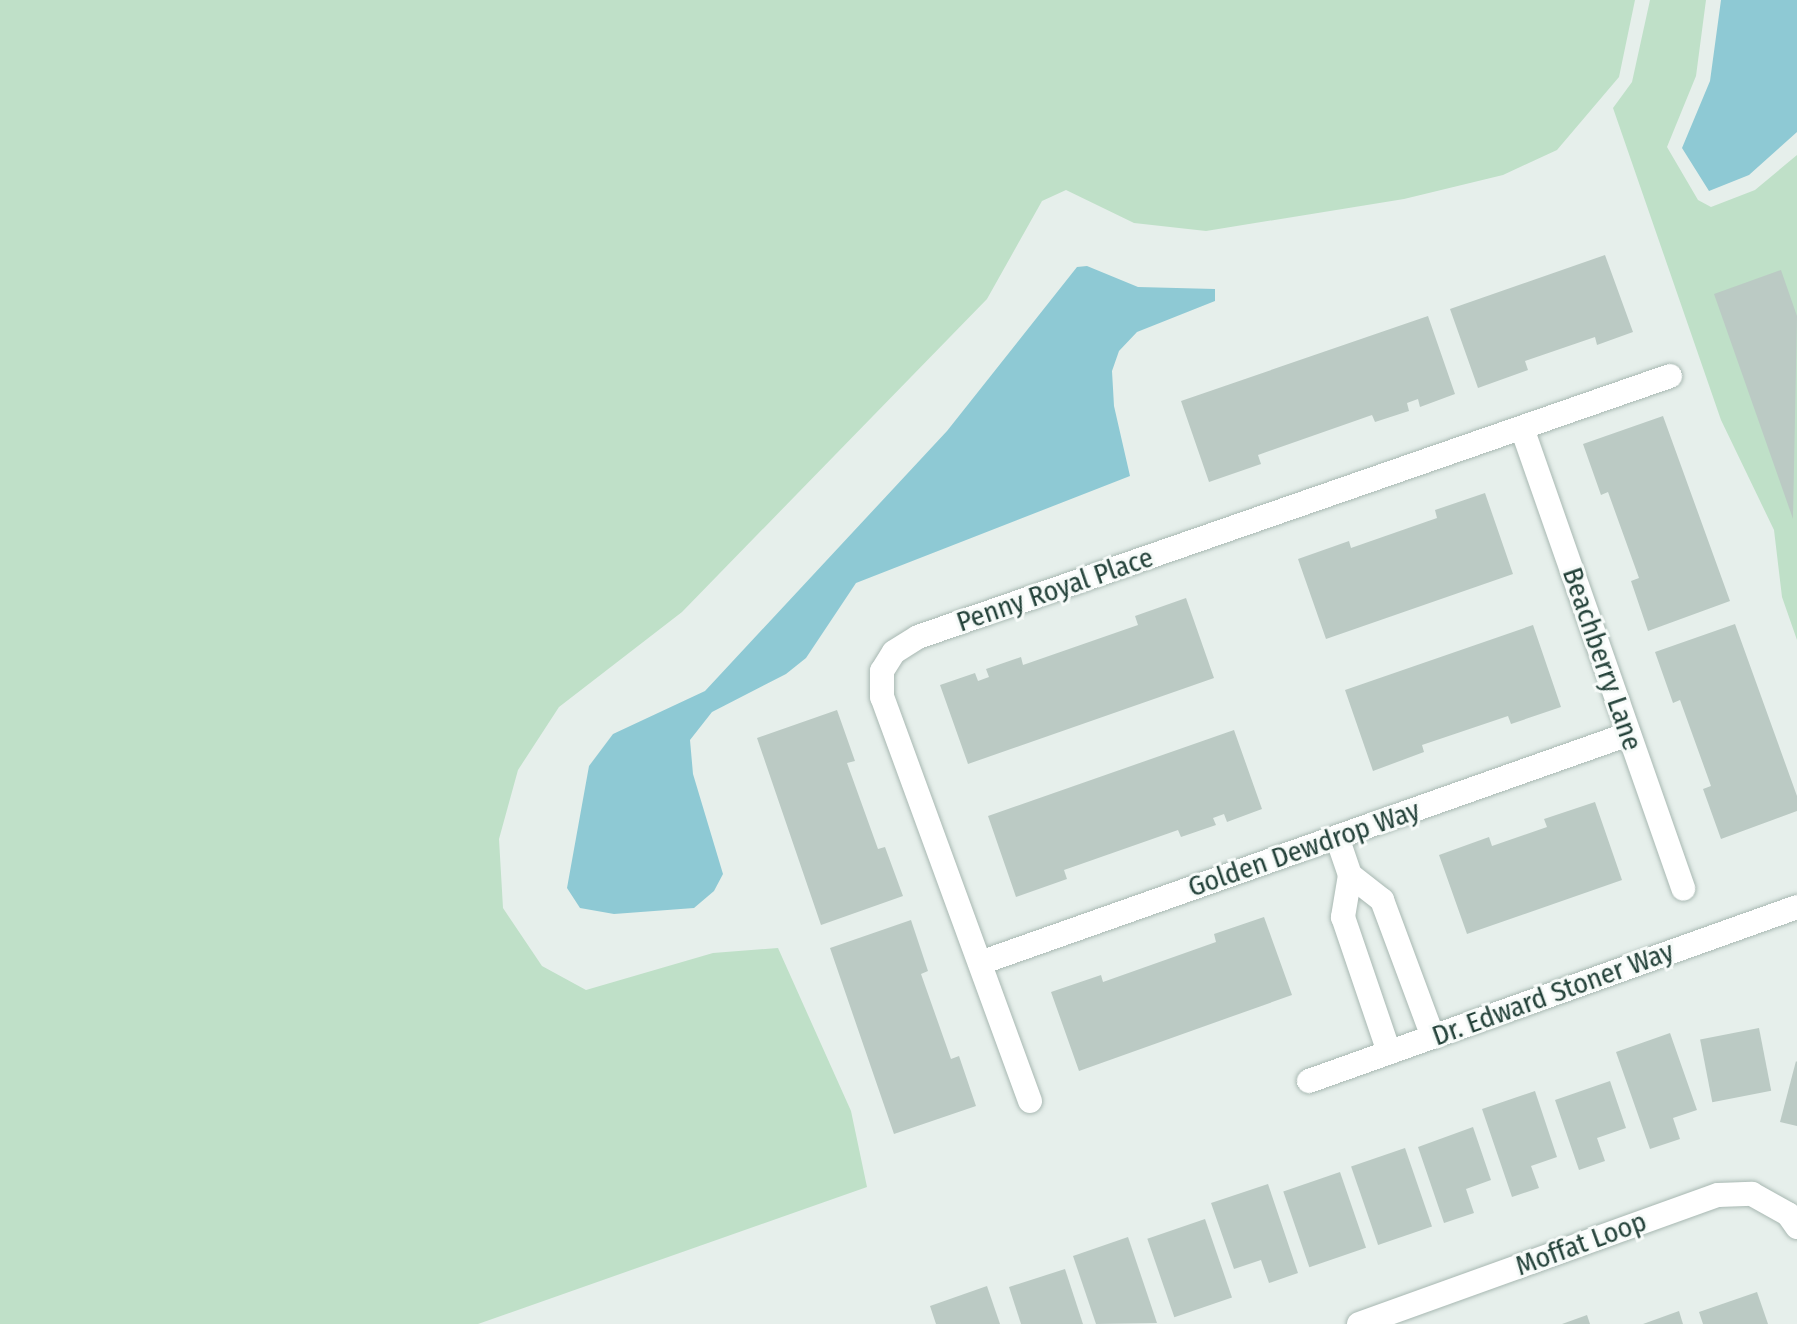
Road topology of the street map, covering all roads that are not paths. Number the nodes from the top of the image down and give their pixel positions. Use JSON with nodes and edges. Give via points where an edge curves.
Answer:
{"nodes":[{"id":1,"x":1670,"y":376,"type":"dead end"},
{"id":2,"x":1522,"y":428,"type":"junction"},
{"id":3,"x":1629,"y":734,"type":"junction"},
{"id":4,"x":1337,"y":837,"type":"junction"},
{"id":5,"x":1350,"y":875,"type":"junction"},
{"id":6,"x":1683,"y":889,"type":"dead end"},
{"id":7,"x":1797,"y":907,"type":"edge"},
{"id":8,"x":1389,"y":919,"type":"junction"},
{"id":9,"x":1348,"y":933,"type":"junction"},
{"id":10,"x":1404,"y":958,"type":"junction"},
{"id":11,"x":980,"y":963,"type":"junction"},
{"id":12,"x":1361,"y":972,"type":"junction"},
{"id":13,"x":1433,"y":1037,"type":"junction"},
{"id":14,"x":1389,"y":1052,"type":"junction"},
{"id":15,"x":1309,"y":1081,"type":"dead end"},
{"id":16,"x":1030,"y":1101,"type":"dead end"},
{"id":17,"x":1797,"y":1227,"type":"edge"},
{"id":18,"x":1359,"y":1324,"type":"edge"}],
"edges":[{"from":1,"to":2,"type":"street","name":"Penny Royal Place"},
{"from":2,"to":3,"type":"street","name":"Beachberry Lane"},
{"from":2,"to":11,"type":"street","name":"Penny Royal Place","via":[[918,637],[894,652],[882,671],[882,697]]},
{"from":3,"to":4,"type":"street","name":"Golden Dewdrop Way"},
{"from":3,"to":6,"type":"street","name":"Beachberry Lane"},
{"from":4,"to":5,"type":"street"},
{"from":4,"to":11,"type":"street","name":"Golden Dewdrop Way"},
{"from":5,"to":8,"type":"street","via":[[1382,900]]},
{"from":5,"to":9,"type":"street","via":[[1343,917]]},
{"from":7,"to":13,"type":"street","name":"Dr. Edward Stoner Way"},
{"from":8,"to":9,"type":"street"},
{"from":8,"to":10,"type":"street"},
{"from":9,"to":12,"type":"street"},
{"from":10,"to":12,"type":"street"},
{"from":10,"to":13,"type":"street"},
{"from":11,"to":16,"type":"street","name":"Penny Royal Place"},
{"from":12,"to":14,"type":"street"},
{"from":13,"to":14,"type":"street","name":"Dr. Edward Stoner Way"},
{"from":14,"to":15,"type":"street","name":"Dr. Edward Stoner Way"},
{"from":17,"to":18,"type":"street","name":"Moffat Loop","via":[[1788,1214],[1752,1194],[1718,1195]]}]}
